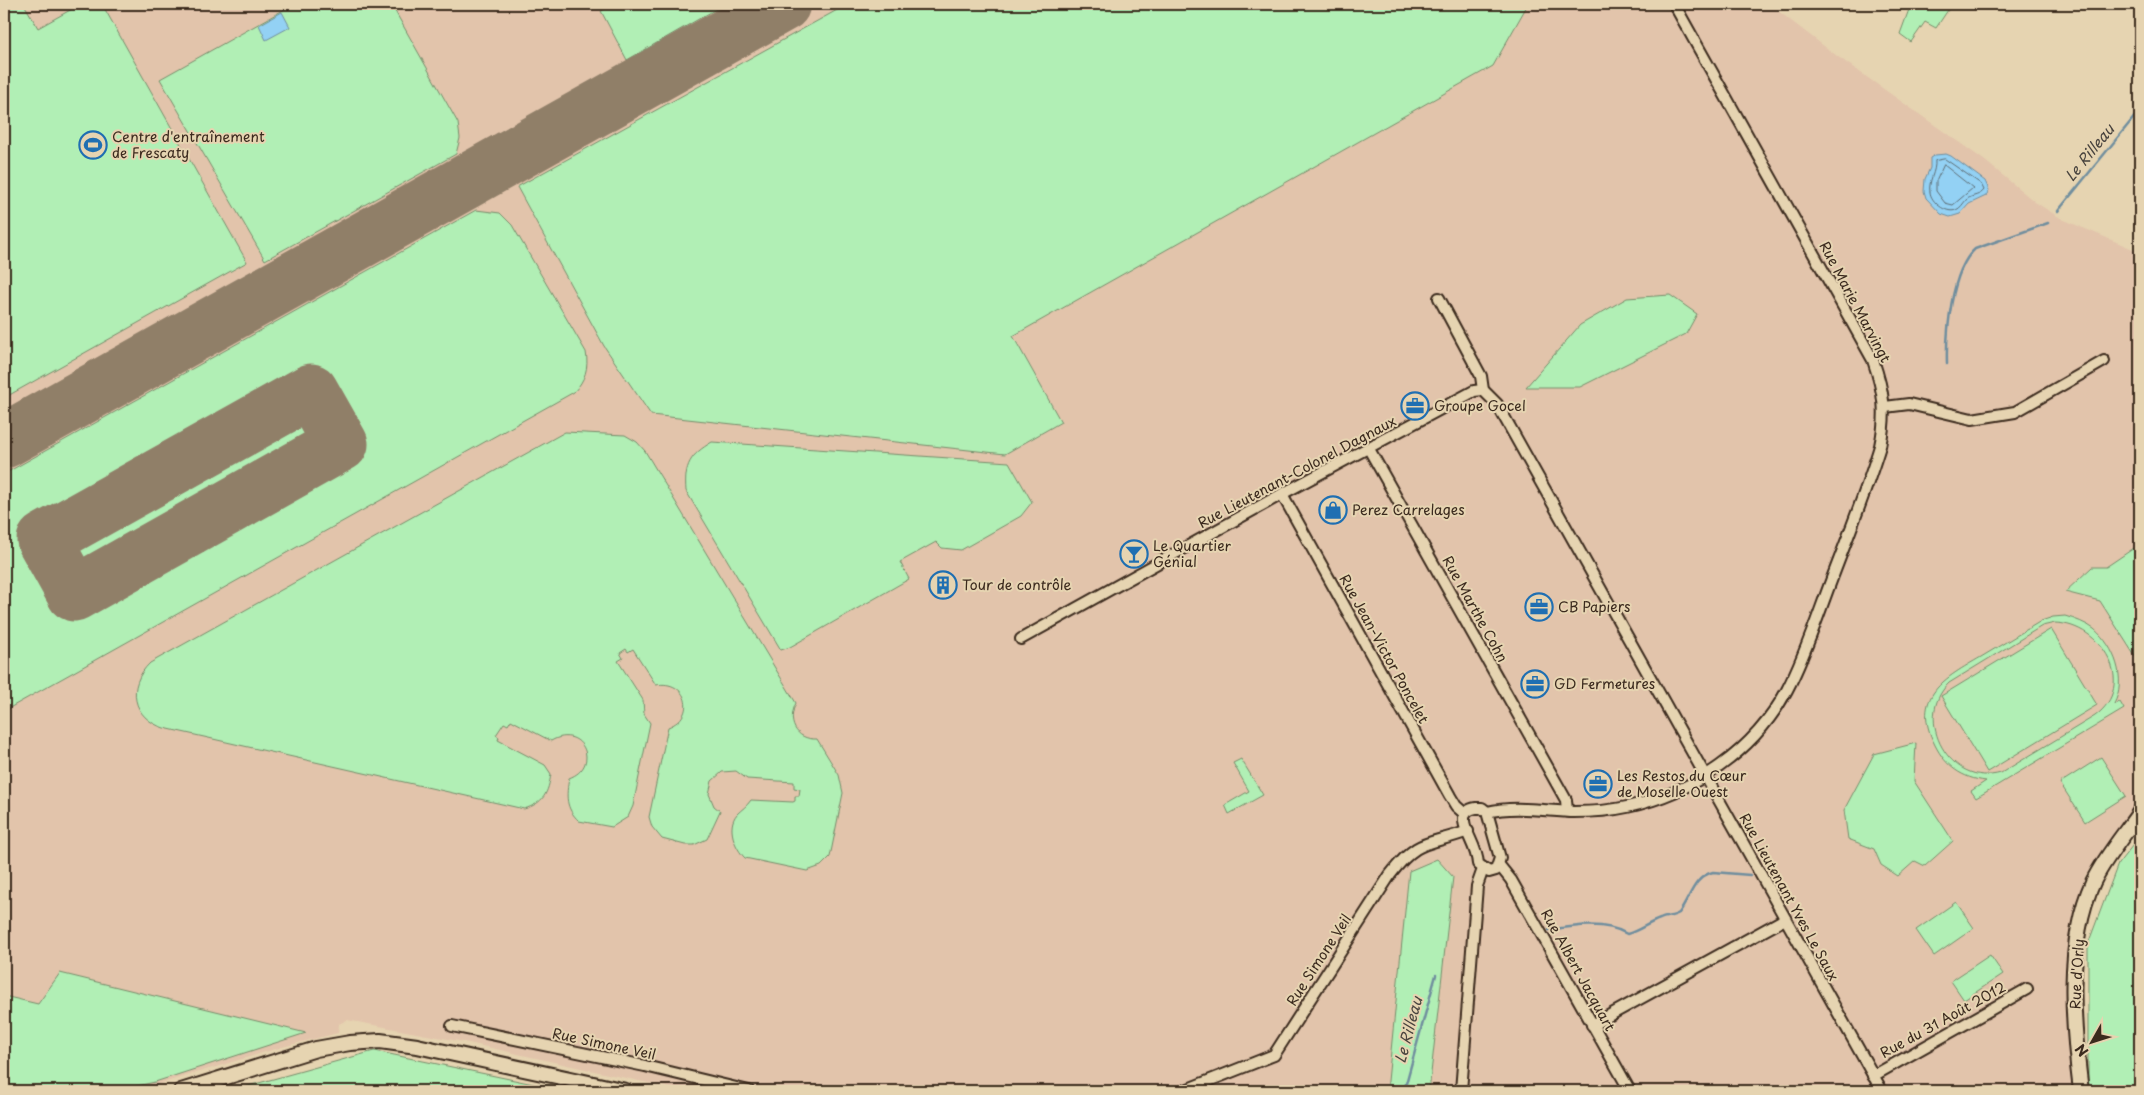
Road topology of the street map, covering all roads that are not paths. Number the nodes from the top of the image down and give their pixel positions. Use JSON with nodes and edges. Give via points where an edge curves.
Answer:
{"nodes":[{"id":1,"x":1674,"y":4,"type":"edge"},
{"id":2,"x":1439,"y":298,"type":"dead end"},
{"id":3,"x":2104,"y":361,"type":"dead end"},
{"id":4,"x":1483,"y":390,"type":"junction"},
{"id":5,"x":1885,"y":407,"type":"junction"},
{"id":6,"x":1369,"y":449,"type":"junction"},
{"id":7,"x":1282,"y":494,"type":"junction"},
{"id":8,"x":1021,"y":640,"type":"dead end"},
{"id":9,"x":1706,"y":777,"type":"junction"},
{"id":10,"x":1567,"y":811,"type":"junction"},
{"id":11,"x":1487,"y":812,"type":"junction"},
{"id":12,"x":2140,"y":812,"type":"edge"},
{"id":13,"x":1465,"y":814,"type":"junction"},
{"id":14,"x":1468,"y":831,"type":"junction"},
{"id":15,"x":1499,"y":865,"type":"junction"},
{"id":16,"x":1483,"y":869,"type":"junction"},
{"id":17,"x":1785,"y":919,"type":"junction"},
{"id":18,"x":2026,"y":989,"type":"dead end"},
{"id":19,"x":1592,"y":1025,"type":"junction"},
{"id":20,"x":452,"y":1026,"type":"dead end"},
{"id":21,"x":1873,"y":1076,"type":"junction"},
{"id":22,"x":1879,"y":1090,"type":"edge"},
{"id":23,"x":181,"y":1091,"type":"edge"},
{"id":24,"x":626,"y":1091,"type":"edge"},
{"id":25,"x":749,"y":1091,"type":"edge"},
{"id":26,"x":1182,"y":1091,"type":"edge"},
{"id":27,"x":1461,"y":1091,"type":"edge"},
{"id":28,"x":1630,"y":1091,"type":"edge"},
{"id":29,"x":2081,"y":1091,"type":"edge"}],
"edges":[{"from":1,"to":5,"type":"street","name":"Rue Marie Marvingt","via":[[1873,360],[1882,385]]},
{"from":2,"to":4,"type":"street","name":"Rue Lieutenant Yves Le Saux","via":[[1481,376]]},
{"from":3,"to":5,"type":"street","via":[[2015,412],[1972,419],[1909,404]]},
{"from":4,"to":6,"type":"street","name":"Rue Lieutenant-Colonel Dagnaux"},
{"from":4,"to":9,"type":"street","name":"Rue Lieutenant Yves Le Saux","via":[[1497,404]]},
{"from":5,"to":9,"type":"street","name":"Rue Marie Marvingt","via":[[1884,427],[1873,470],[1796,672],[1786,692],[1758,730]]},
{"from":6,"to":7,"type":"street","name":"Rue Lieutenant-Colonel Dagnaux"},
{"from":6,"to":10,"type":"street","name":"Rue Marthe Cohn","via":[[1566,800]]},
{"from":7,"to":8,"type":"street","name":"Rue Lieutenant-Colonel Dagnaux"},
{"from":7,"to":13,"type":"street","name":"Rue Jean-Victor Poncelet","via":[[1450,796]]},
{"from":9,"to":10,"type":"street","via":[[1666,795],[1627,807]]},
{"from":9,"to":17,"type":"street","name":"Rue Lieutenant Yves Le Saux"},
{"from":10,"to":11,"type":"street","via":[[1508,808]]},
{"from":11,"to":13,"type":"street","via":[[1476,808]]},
{"from":11,"to":15,"type":"street","via":[[1500,858]]},
{"from":12,"to":29,"type":"main road","name":"Rue d'Orly","via":[[2093,883],[2082,920],[2077,944],[2074,1021]]},
{"from":13,"to":14,"type":"street"},
{"from":14,"to":16,"type":"street","via":[[1478,864]]},
{"from":14,"to":26,"type":"street","name":"Rue Simone Veil","via":[[1421,845],[1404,857],[1274,1055]]},
{"from":15,"to":16,"type":"street","via":[[1490,872]]},
{"from":15,"to":19,"type":"street","name":"Rue Albert Jacquart","via":[[1511,880]]},
{"from":16,"to":27,"type":"street","via":[[1477,886]]},
{"from":17,"to":19,"type":"street"},
{"from":17,"to":21,"type":"street","name":"Rue Lieutenant Yves Le Saux"},
{"from":18,"to":21,"type":"street","name":"Rue du 31 Août 2012"},
{"from":19,"to":28,"type":"street","name":"Rue Albert Jacquart"},
{"from":20,"to":25,"type":"street","name":"Rue Simone Veil"},
{"from":21,"to":22,"type":"street","name":"Rue Lieutenant Yves Le Saux"},
{"from":23,"to":24,"type":"main road","via":[[316,1049],[380,1041]]}]}
